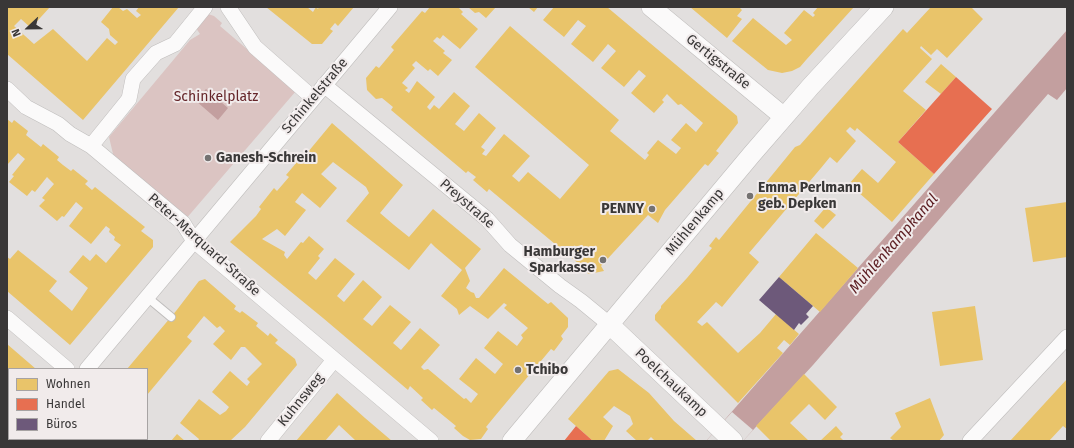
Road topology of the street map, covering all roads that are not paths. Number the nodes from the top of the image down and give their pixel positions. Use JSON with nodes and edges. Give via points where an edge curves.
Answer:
{"nodes":[{"id":1,"x":205,"y":7,"type":"edge"},
{"id":2,"x":228,"y":7,"type":"edge"},
{"id":3,"x":390,"y":7,"type":"edge"},
{"id":4,"x":651,"y":7,"type":"edge"},
{"id":5,"x":884,"y":7,"type":"edge"},
{"id":6,"x":324,"y":85,"type":"junction"},
{"id":7,"x":7,"y":89,"type":"edge"},
{"id":8,"x":313,"y":98,"type":"junction"},
{"id":9,"x":784,"y":117,"type":"junction"},
{"id":10,"x":91,"y":146,"type":"junction"},
{"id":11,"x":194,"y":241,"type":"junction"},
{"id":12,"x":147,"y":297,"type":"junction"},
{"id":13,"x":171,"y":317,"type":"dead end"},
{"id":14,"x":7,"y":318,"type":"edge"},
{"id":15,"x":609,"y":324,"type":"junction"},
{"id":16,"x":1067,"y":337,"type":"edge"},
{"id":17,"x":334,"y":360,"type":"junction"},
{"id":18,"x":66,"y":368,"type":"edge"},
{"id":19,"x":88,"y":368,"type":"edge"},
{"id":20,"x":268,"y":441,"type":"edge"},
{"id":21,"x":431,"y":441,"type":"edge"},
{"id":22,"x":512,"y":441,"type":"edge"},
{"id":23,"x":733,"y":441,"type":"edge"},
{"id":24,"x":970,"y":441,"type":"edge"}],
"edges":[{"from":1,"to":10,"type":"street","via":[[174,44],[156,53],[133,79],[129,99]]},
{"from":2,"to":8,"type":"street","via":[[254,47]]},
{"from":3,"to":6,"type":"street","name":"Schinkelstraße"},
{"from":4,"to":9,"type":"street","name":"Gertigstraße"},
{"from":5,"to":9,"type":"street","name":"Mühlenkamp"},
{"from":6,"to":8,"type":"street","name":"Schinkelstraße"},
{"from":6,"to":15,"type":"street","name":"Preystraße","via":[[487,219],[510,245]]},
{"from":7,"to":10,"type":"street","name":"Peter-Marquard-Straße","via":[[26,107]]},
{"from":8,"to":11,"type":"street","name":"Schinkelstraße"},
{"from":9,"to":15,"type":"street","name":"Mühlenkamp"},
{"from":10,"to":11,"type":"street","name":"Peter-Marquard-Straße","via":[[183,223]]},
{"from":11,"to":12,"type":"street","name":"Schinkelstraße"},
{"from":11,"to":17,"type":"street","name":"Peter-Marquard-Straße"},
{"from":12,"to":13,"type":"lane"},
{"from":12,"to":19,"type":"street","name":"Schinkelstraße"},
{"from":14,"to":18,"type":"street"},
{"from":15,"to":22,"type":"street","name":"Mühlenkamp"},
{"from":15,"to":23,"type":"street","name":"Poelchaukamp"},
{"from":16,"to":24,"type":"street"},
{"from":17,"to":20,"type":"street","name":"Kuhnsweg"},
{"from":17,"to":21,"type":"street","name":"Peter-Marquard-Straße"}]}
